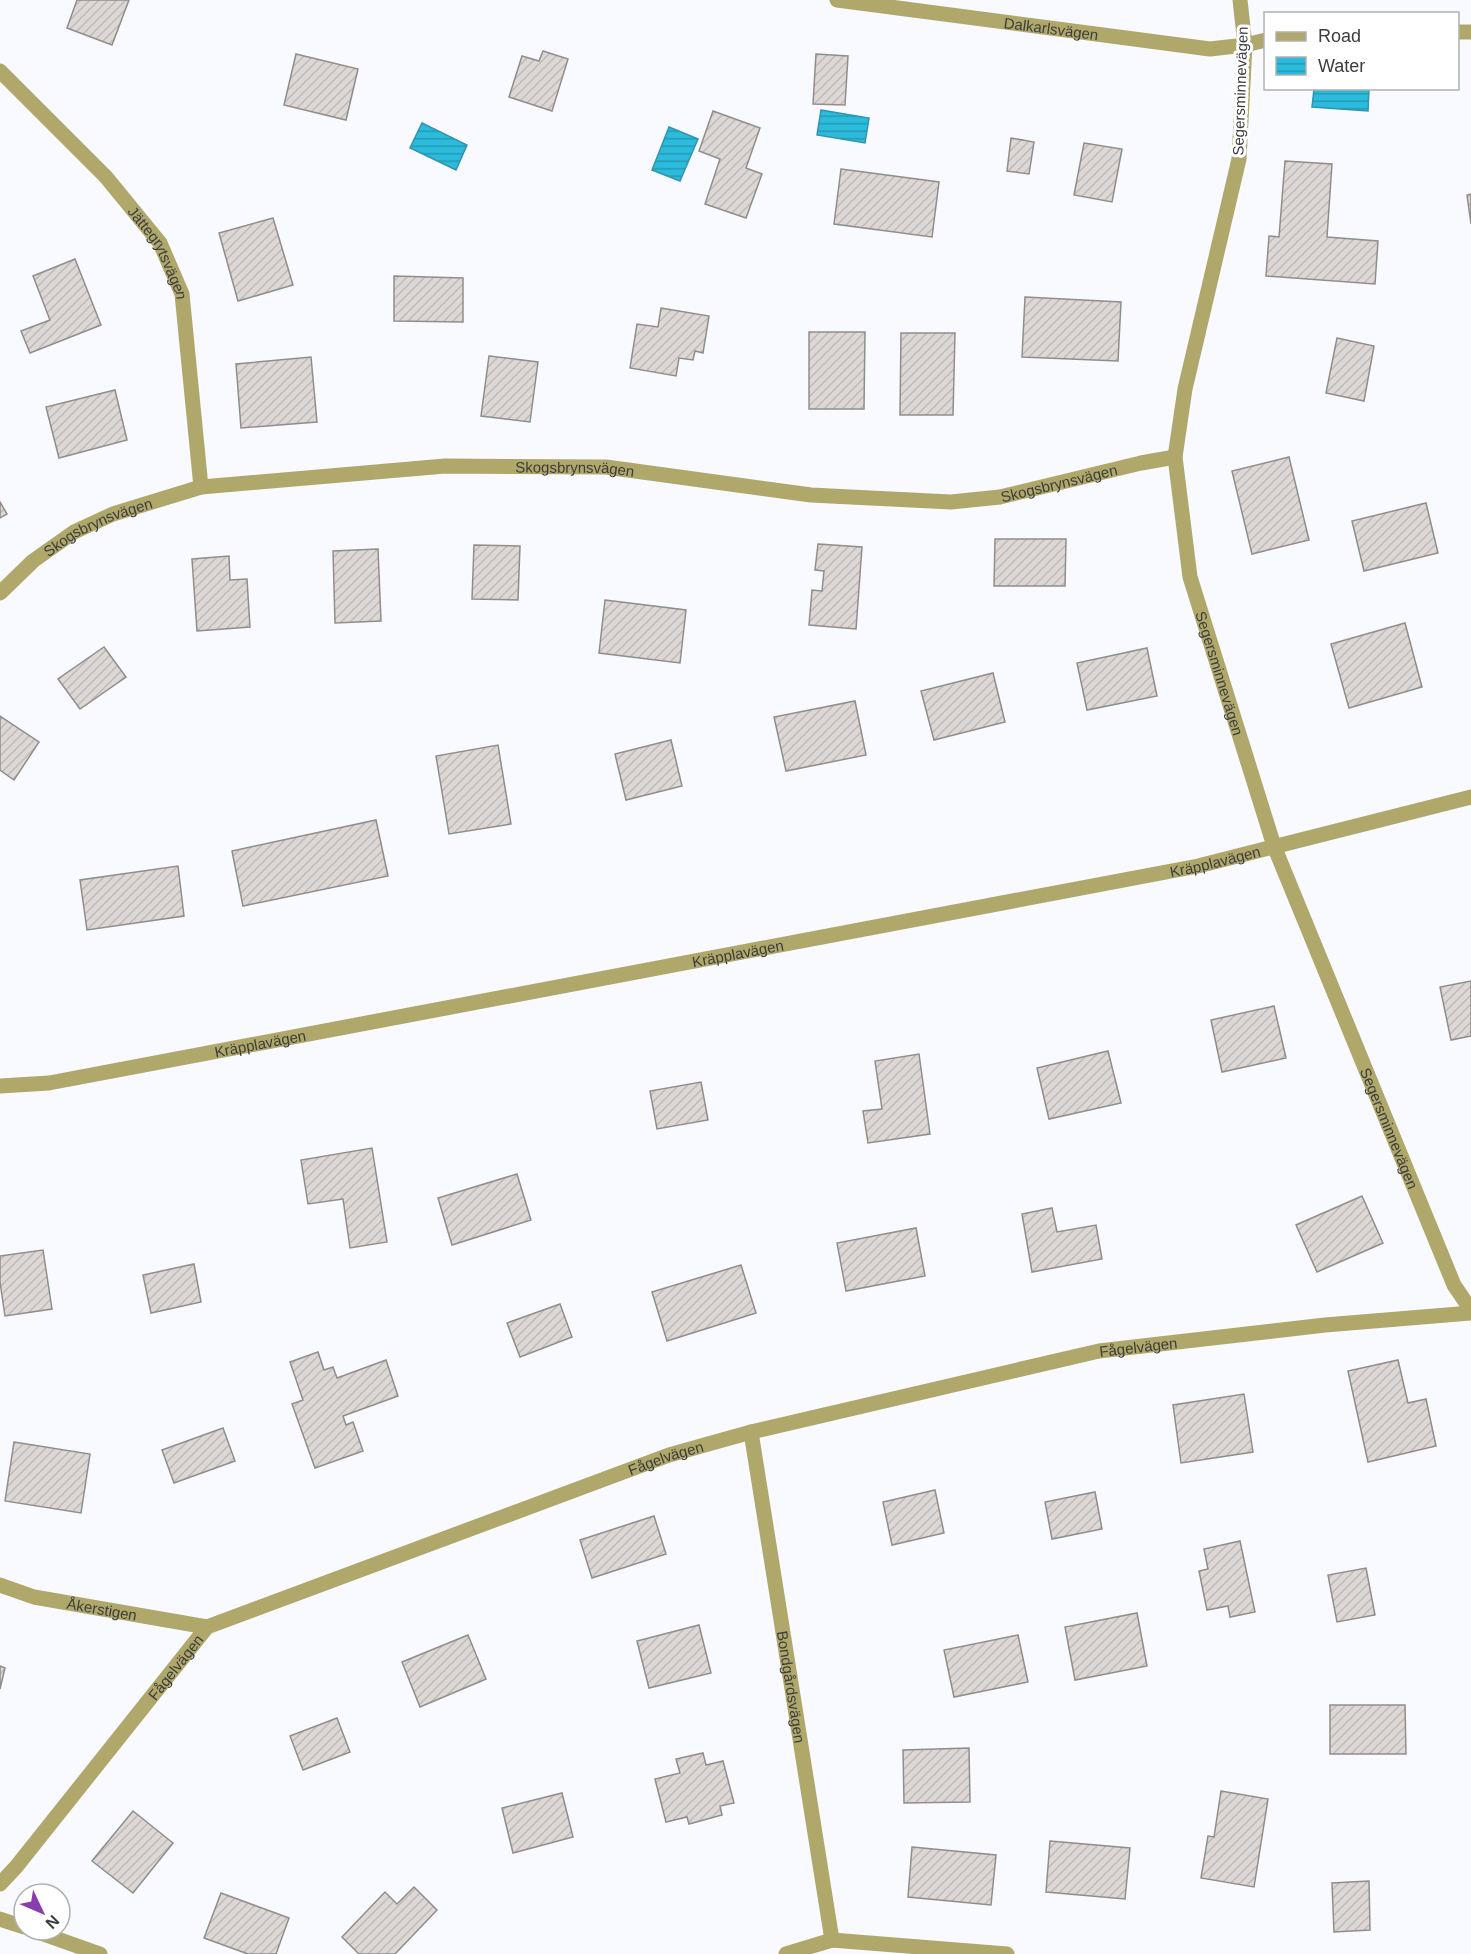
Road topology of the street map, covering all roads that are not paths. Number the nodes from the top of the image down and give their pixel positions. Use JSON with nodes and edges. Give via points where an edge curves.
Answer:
{"nodes":[{"id":1,"x":837,"y":0,"type":"edge"},
{"id":2,"x":1240,"y":0,"type":"edge"},
{"id":3,"x":1264,"y":40,"type":"edge"},
{"id":4,"x":1245,"y":45,"type":"junction"},
{"id":5,"x":0,"y":71,"type":"edge"},
{"id":6,"x":1175,"y":457,"type":"junction"},
{"id":7,"x":201,"y":487,"type":"junction"},
{"id":8,"x":0,"y":593,"type":"edge"},
{"id":9,"x":1471,"y":797,"type":"edge"},
{"id":10,"x":1274,"y":846,"type":"junction"},
{"id":11,"x":0,"y":1086,"type":"edge"},
{"id":12,"x":1471,"y":1312,"type":"edge"},
{"id":13,"x":751,"y":1432,"type":"junction"},
{"id":14,"x":0,"y":1585,"type":"edge"},
{"id":15,"x":207,"y":1628,"type":"junction"},
{"id":16,"x":0,"y":1884,"type":"edge"},
{"id":17,"x":832,"y":1940,"type":"junction"},
{"id":18,"x":66,"y":1942,"type":"edge"},
{"id":19,"x":100,"y":1954,"type":"edge"},
{"id":20,"x":786,"y":1954,"type":"edge"},
{"id":21,"x":1007,"y":1954,"type":"edge"}],
"edges":[{"from":1,"to":4,"type":"street","name":"Dalkarlsvägen","via":[[1210,49]]},
{"from":2,"to":4,"type":"street","name":"Segersminnevägen"},
{"from":3,"to":4,"type":"street","name":"Dalkarlsvägen"},
{"from":4,"to":6,"type":"street","name":"Segersminnevägen","via":[[1239,159],[1185,388]]},
{"from":5,"to":7,"type":"street","name":"Jättegrytsvägen","via":[[106,177],[160,243],[182,294]]},
{"from":6,"to":7,"type":"street","name":"Skogsbrynsvägen","via":[[1000,497],[951,502],[811,495],[606,467],[445,466]]},
{"from":6,"to":10,"type":"street","name":"Segersminnevägen","via":[[1190,576]]},
{"from":7,"to":8,"type":"street","name":"Skogsbrynsvägen","via":[[113,514],[74,532],[33,561]]},
{"from":9,"to":10,"type":"street","name":"Kräpplavägen"},
{"from":10,"to":11,"type":"street","name":"Kräpplavägen","via":[[1198,866],[49,1083]]},
{"from":10,"to":12,"type":"street","name":"Segersminnevägen","via":[[1454,1285]]},
{"from":12,"to":13,"type":"street","name":"Fågelvägen","via":[[1099,1351]]},
{"from":13,"to":15,"type":"street","name":"Fågelvägen","via":[[669,1455]]},
{"from":13,"to":17,"type":"street","name":"Bondgårdsvägen"},
{"from":14,"to":15,"type":"street","name":"Åkerstigen","via":[[33,1597]]},
{"from":15,"to":16,"type":"street","name":"Fågelvägen"},
{"from":17,"to":20,"type":"street"},
{"from":17,"to":21,"type":"street"},
{"from":18,"to":19,"type":"street"}]}
